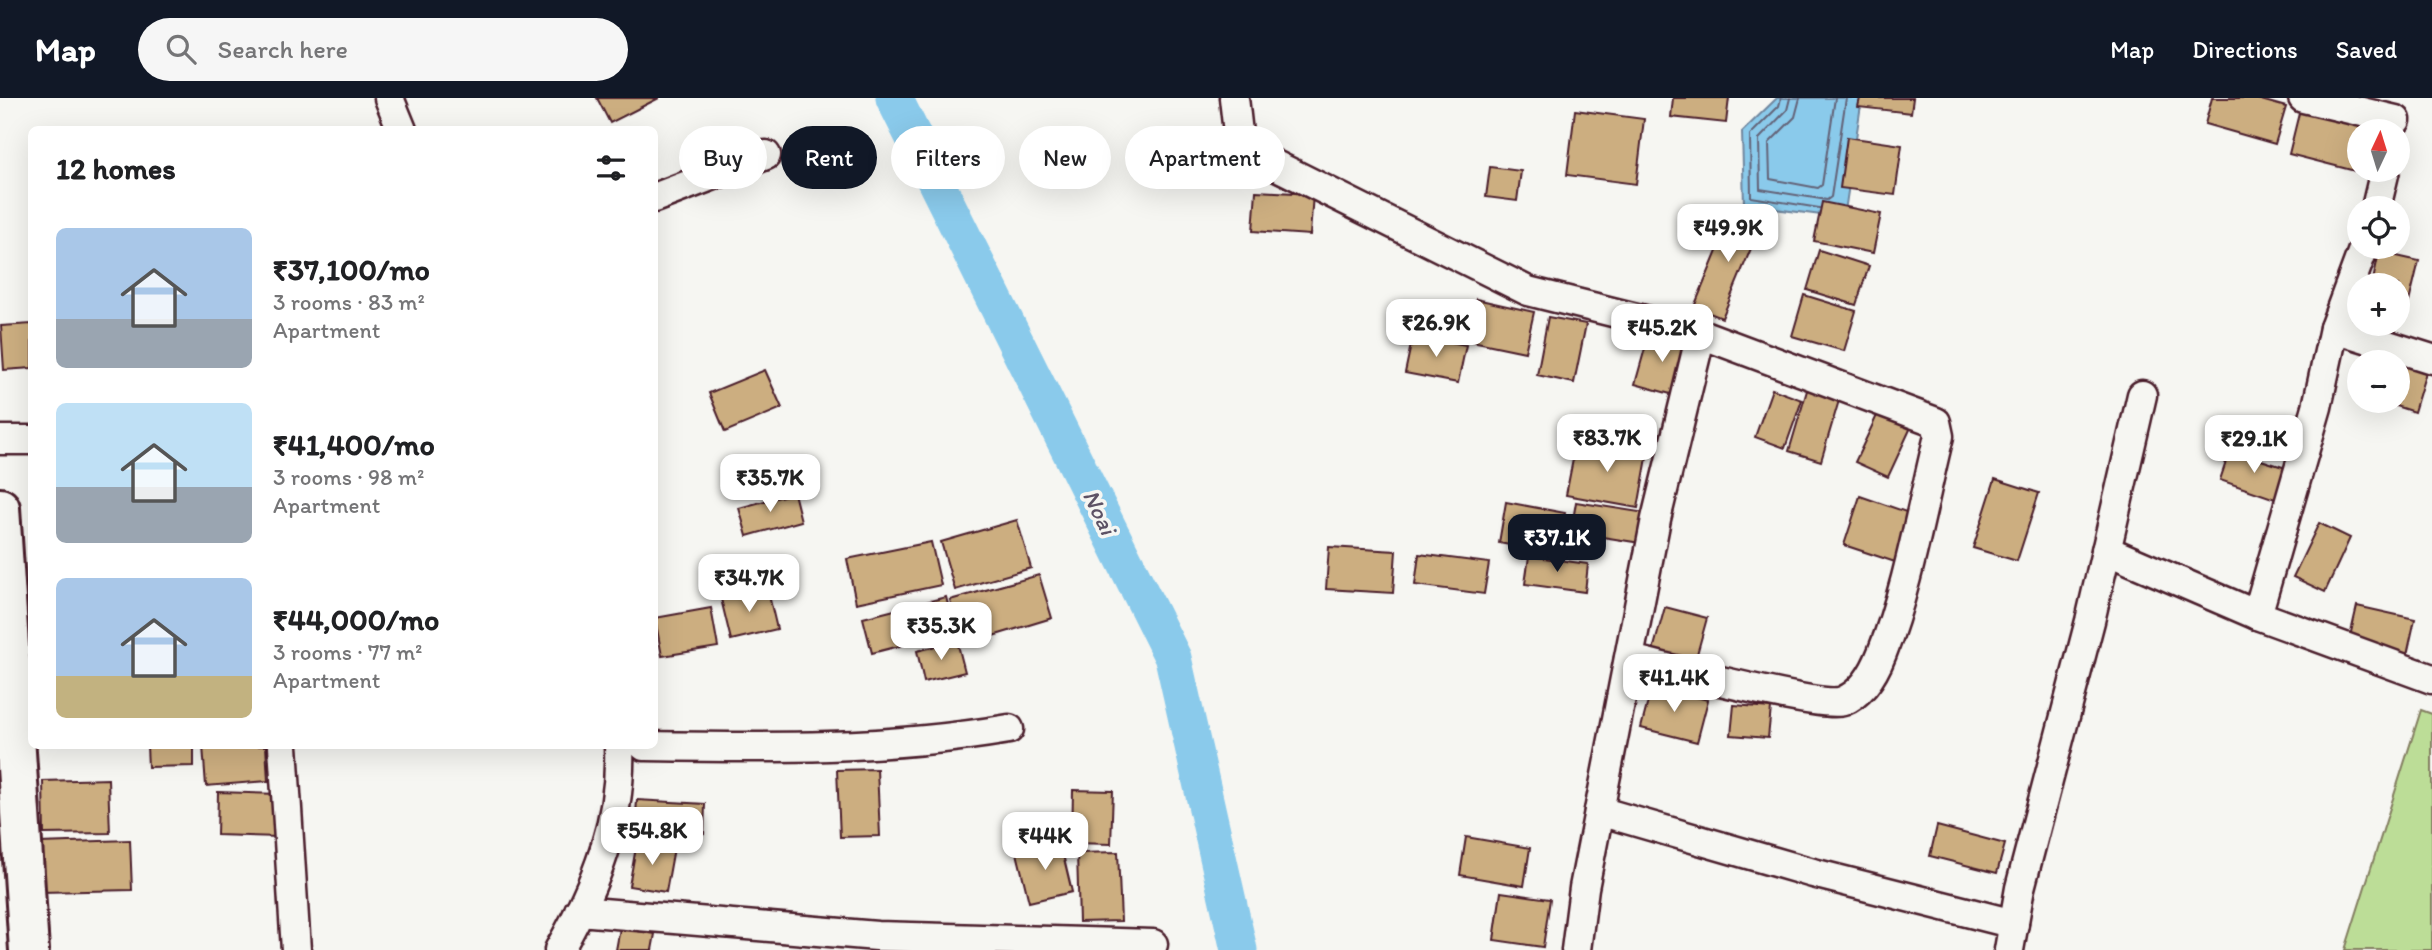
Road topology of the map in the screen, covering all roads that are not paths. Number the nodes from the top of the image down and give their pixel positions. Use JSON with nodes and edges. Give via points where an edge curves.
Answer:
{"nodes":[{"id":1,"x":389,"y":98,"type":"edge"},
{"id":2,"x":1234,"y":98,"type":"edge"},
{"id":3,"x":2303,"y":98,"type":"edge"},
{"id":4,"x":2397,"y":116,"type":"edge"},
{"id":5,"x":400,"y":126,"type":"edge"},
{"id":6,"x":679,"y":188,"type":"edge"},
{"id":7,"x":658,"y":196,"type":"edge"},
{"id":8,"x":2360,"y":259,"type":"edge"},
{"id":9,"x":2334,"y":328,"type":"junction"},
{"id":10,"x":1701,"y":334,"type":"junction"},
{"id":11,"x":2432,"y":359,"type":"edge"},
{"id":12,"x":2142,"y":395,"type":"dead end"},
{"id":13,"x":0,"y":440,"type":"edge"},
{"id":14,"x":28,"y":440,"type":"edge"},
{"id":15,"x":0,"y":508,"type":"edge"},
{"id":16,"x":2106,"y":550,"type":"junction"},
{"id":17,"x":2257,"y":615,"type":"junction"},
{"id":18,"x":1629,"y":659,"type":"junction"},
{"id":19,"x":2432,"y":679,"type":"edge"},
{"id":20,"x":24,"y":721,"type":"edge"},
{"id":21,"x":1009,"y":729,"type":"dead end"},
{"id":22,"x":658,"y":746,"type":"edge"},
{"id":23,"x":283,"y":749,"type":"edge"},
{"id":24,"x":619,"y":749,"type":"edge"},
{"id":25,"x":1599,"y":811,"type":"junction"},
{"id":26,"x":579,"y":911,"type":"junction"},
{"id":27,"x":2012,"y":937,"type":"edge"},
{"id":28,"x":1153,"y":944,"type":"dead end"},
{"id":29,"x":29,"y":950,"type":"edge"},
{"id":30,"x":296,"y":950,"type":"edge"},
{"id":31,"x":559,"y":950,"type":"edge"},
{"id":32,"x":1576,"y":950,"type":"edge"}],
"edges":[{"from":1,"to":5,"type":"street"},
{"from":2,"to":10,"type":"street","via":[[1238,133],[1253,153],[1320,188],[1528,291]]},
{"from":3,"to":4,"type":"street"},
{"from":6,"to":7,"type":"street"},
{"from":8,"to":9,"type":"street"},
{"from":9,"to":11,"type":"street"},
{"from":9,"to":17,"type":"street","via":[[2317,407]]},
{"from":10,"to":18,"type":"street","via":[[1656,519]]},
{"from":10,"to":18,"type":"street","via":[[1936,422],[1940,436],[1882,654],[1862,689],[1841,702],[1798,698]]},
{"from":12,"to":16,"type":"street"},
{"from":13,"to":14,"type":"street"},
{"from":15,"to":20,"type":"street"},
{"from":16,"to":17,"type":"street"},
{"from":16,"to":27,"type":"street","via":[[2020,888]]},
{"from":17,"to":19,"type":"street"},
{"from":18,"to":25,"type":"street"},
{"from":20,"to":29,"type":"street"},
{"from":21,"to":22,"type":"street","via":[[943,740],[805,749]]},
{"from":23,"to":30,"type":"street"},
{"from":24,"to":26,"type":"street","via":[[620,784],[606,850]]},
{"from":25,"to":27,"type":"street"},
{"from":25,"to":32,"type":"street"},
{"from":26,"to":28,"type":"street","via":[[877,936]]},
{"from":26,"to":31,"type":"street"}]}
